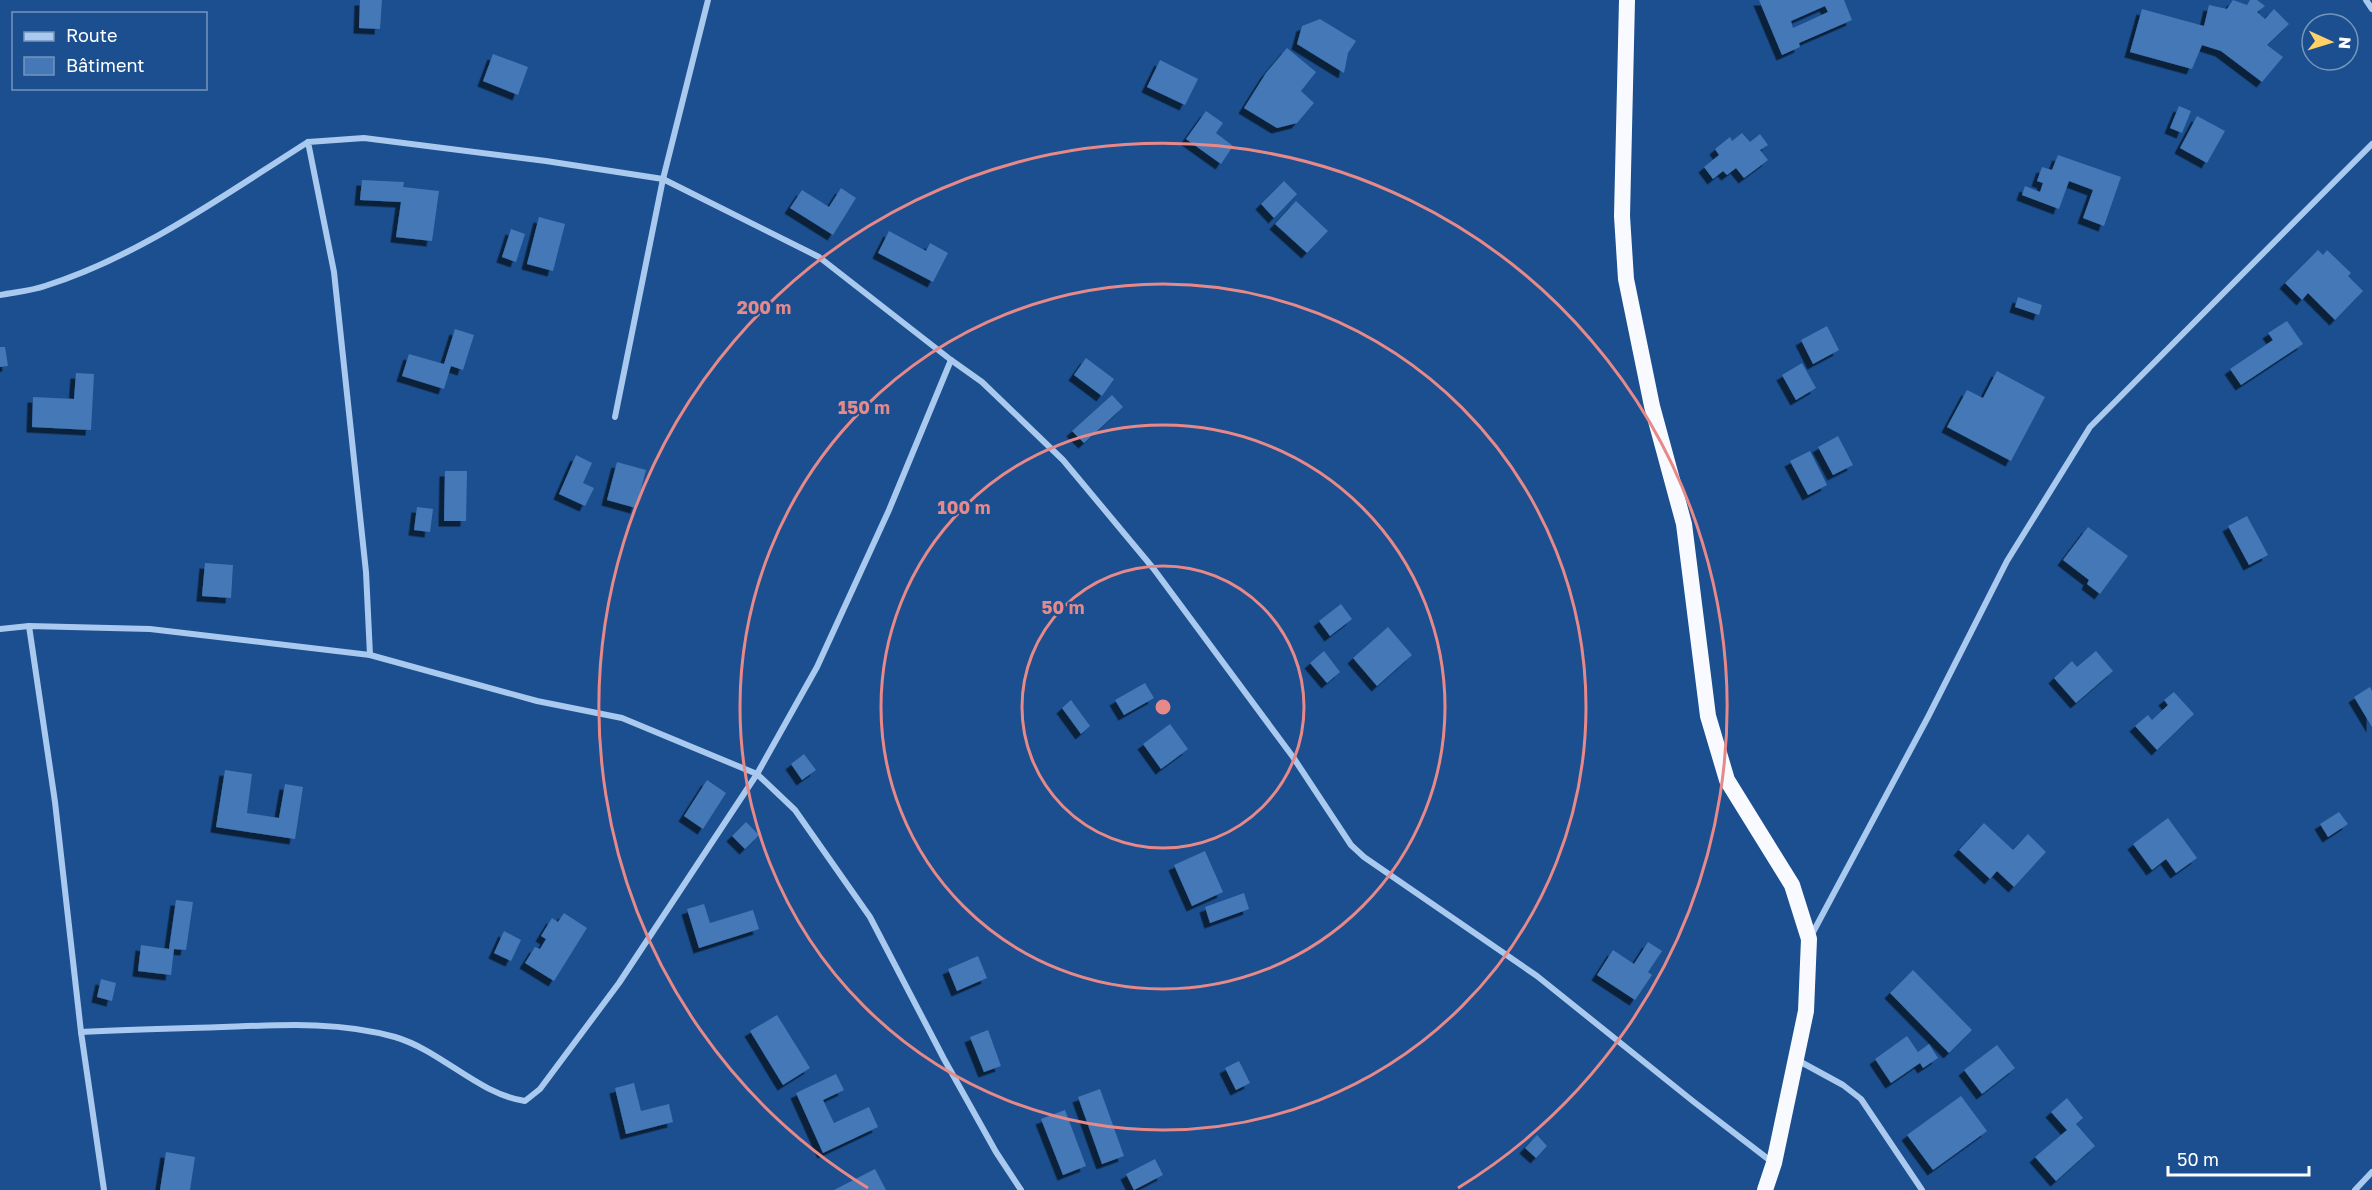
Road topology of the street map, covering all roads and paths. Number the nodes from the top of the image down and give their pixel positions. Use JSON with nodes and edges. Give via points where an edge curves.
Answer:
{"nodes":[{"id":1,"x":708,"y":0,"type":"edge"},
{"id":2,"x":1627,"y":0,"type":"edge"},
{"id":3,"x":2366,"y":0,"type":"edge"},
{"id":4,"x":2372,"y":9,"type":"edge"},
{"id":5,"x":308,"y":142,"type":"junction"},
{"id":6,"x":2372,"y":144,"type":"edge"},
{"id":7,"x":663,"y":179,"type":"junction"},
{"id":8,"x":0,"y":295,"type":"edge"},
{"id":9,"x":951,"y":360,"type":"junction"},
{"id":10,"x":615,"y":417,"type":"dead end"},
{"id":11,"x":29,"y":626,"type":"junction"},
{"id":12,"x":0,"y":629,"type":"edge"},
{"id":13,"x":370,"y":654,"type":"junction"},
{"id":14,"x":757,"y":774,"type":"junction"},
{"id":15,"x":1809,"y":939,"type":"junction"},
{"id":16,"x":81,"y":1032,"type":"junction"},
{"id":17,"x":1796,"y":1059,"type":"junction"},
{"id":18,"x":1774,"y":1163,"type":"junction"},
{"id":19,"x":2372,"y":1172,"type":"edge"},
{"id":20,"x":104,"y":1190,"type":"edge"},
{"id":21,"x":1021,"y":1190,"type":"edge"},
{"id":22,"x":1765,"y":1190,"type":"edge"},
{"id":23,"x":1922,"y":1190,"type":"edge"},
{"id":24,"x":2355,"y":1190,"type":"edge"}],
"edges":[{"from":1,"to":7,"type":"street"},
{"from":2,"to":15,"type":"highway","via":[[1622,216],[1626,279],[1652,406],[1684,524],[1708,717],[1728,780],[1792,885]]},
{"from":3,"to":4,"type":"street"},
{"from":5,"to":7,"type":"street","via":[[364,138]]},
{"from":5,"to":8,"type":"street","via":[[123,254],[44,287]]},
{"from":5,"to":13,"type":"street","via":[[335,283],[366,572]]},
{"from":6,"to":15,"type":"street","via":[[2090,427],[2007,561]]},
{"from":7,"to":9,"type":"street","via":[[819,257]]},
{"from":7,"to":10,"type":"street"},
{"from":9,"to":14,"type":"street","via":[[889,510],[817,667]]},
{"from":9,"to":18,"type":"street","via":[[982,382],[1070,469],[1153,568],[1364,857],[1537,976]]},
{"from":11,"to":12,"type":"street"},
{"from":11,"to":13,"type":"street","via":[[150,629]]},
{"from":11,"to":16,"type":"street","via":[[55,802]]},
{"from":13,"to":14,"type":"street","via":[[537,701],[622,718]]},
{"from":14,"to":16,"type":"street","via":[[619,983],[540,1089],[525,1101],[505,1098],[443,1059],[397,1038],[344,1026]]},
{"from":14,"to":21,"type":"street","via":[[795,810],[870,917],[950,1070]]},
{"from":15,"to":17,"type":"highway","via":[[1806,1011]]},
{"from":16,"to":20,"type":"street"},
{"from":17,"to":18,"type":"highway"},
{"from":17,"to":23,"type":"street","via":[[1862,1099]]},
{"from":18,"to":22,"type":"highway"},
{"from":19,"to":24,"type":"street"}]}
